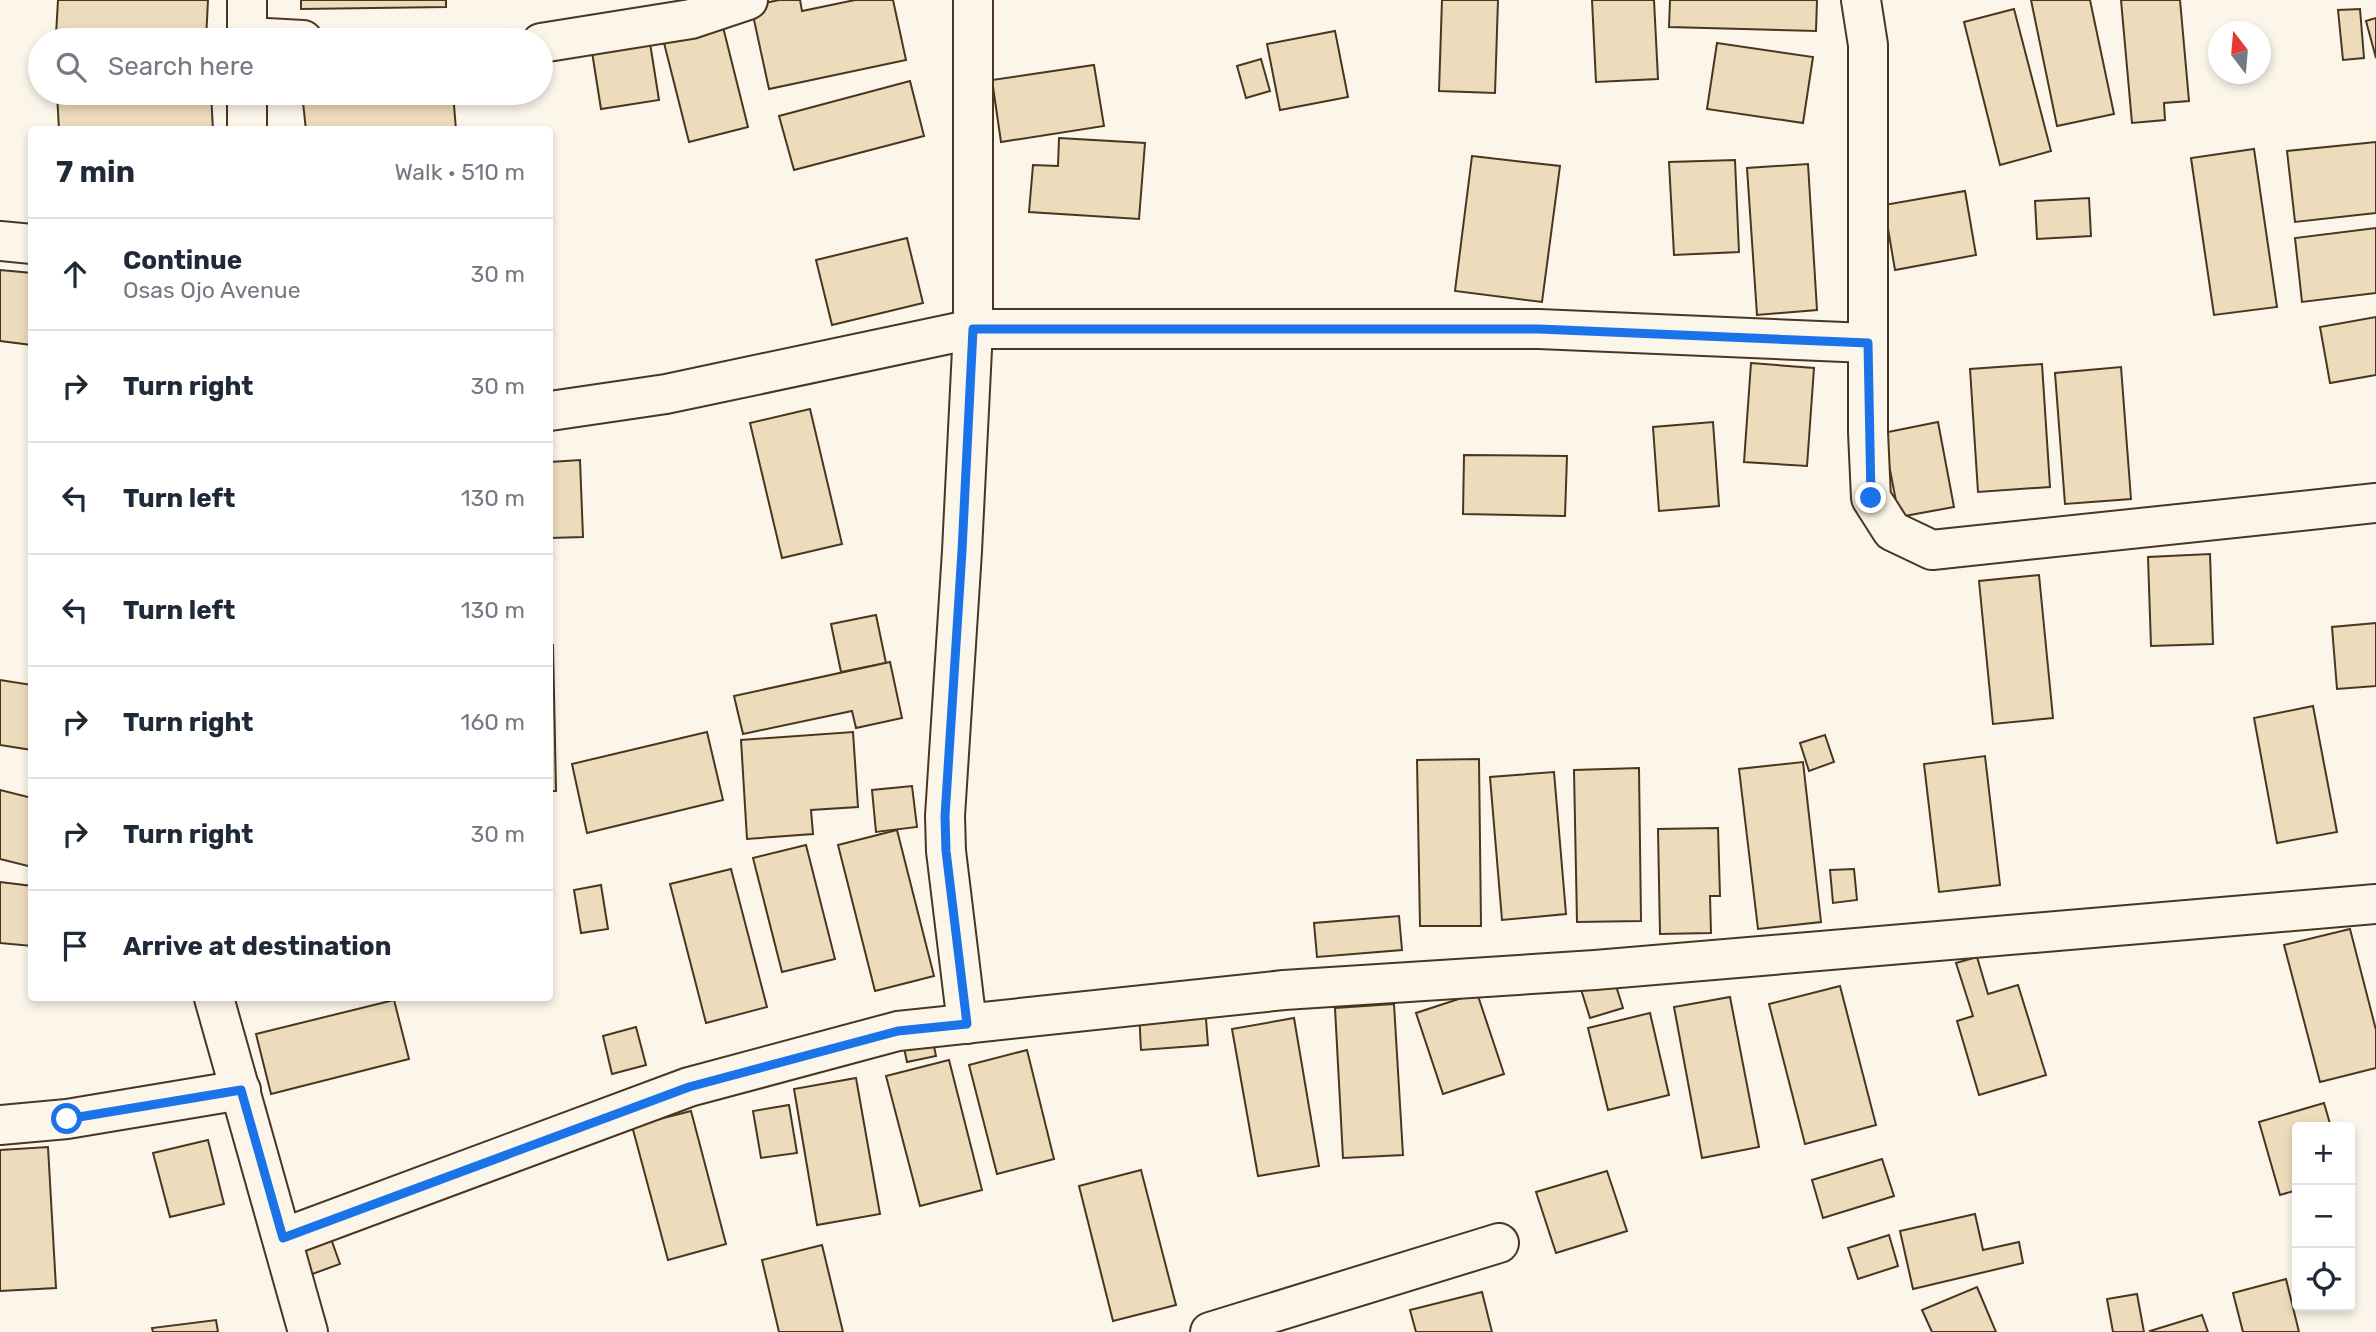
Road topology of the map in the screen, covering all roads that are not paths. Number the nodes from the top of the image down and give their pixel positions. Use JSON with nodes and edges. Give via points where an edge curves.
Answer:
{"nodes":[{"id":1,"x":247,"y":0,"type":"edge"},
{"id":2,"x":748,"y":0,"type":"edge"},
{"id":3,"x":973,"y":0,"type":"edge"},
{"id":4,"x":1861,"y":0,"type":"edge"},
{"id":5,"x":247,"y":28,"type":"edge"},
{"id":6,"x":553,"y":41,"type":"edge"},
{"id":7,"x":247,"y":105,"type":"edge"},
{"id":8,"x":247,"y":126,"type":"edge"},
{"id":9,"x":0,"y":242,"type":"edge"},
{"id":10,"x":28,"y":244,"type":"edge"},
{"id":11,"x":973,"y":329,"type":"junction"},
{"id":12,"x":1868,"y":343,"type":"junction"},
{"id":13,"x":553,"y":411,"type":"edge"},
{"id":14,"x":2376,"y":503,"type":"edge"},
{"id":15,"x":2376,"y":904,"type":"edge"},
{"id":16,"x":215,"y":1001,"type":"edge"},
{"id":17,"x":967,"y":1024,"type":"junction"},
{"id":18,"x":241,"y":1090,"type":"junction"},
{"id":19,"x":0,"y":1125,"type":"edge"},
{"id":20,"x":283,"y":1238,"type":"junction"},
{"id":21,"x":1499,"y":1243,"type":"dead end"},
{"id":22,"x":308,"y":1332,"type":"edge"},
{"id":23,"x":1210,"y":1332,"type":"edge"}],
"edges":[{"from":1,"to":5,"type":"street"},
{"from":2,"to":6,"type":"street","via":[[691,19]]},
{"from":3,"to":11,"type":"street"},
{"from":4,"to":12,"type":"street","via":[[1868,45]]},
{"from":7,"to":8,"type":"street"},
{"from":9,"to":10,"type":"street"},
{"from":11,"to":12,"type":"street","via":[[1539,329]]},
{"from":11,"to":13,"type":"street","via":[[666,394]]},
{"from":11,"to":17,"type":"street","via":[[945,816]]},
{"from":12,"to":14,"type":"street","via":[[1871,498],[1892,531],[1932,550]]},
{"from":15,"to":17,"type":"street","via":[[1608,969],[1284,990]]},
{"from":16,"to":18,"type":"street"},
{"from":17,"to":20,"type":"street","via":[[898,1031],[689,1087]]},
{"from":18,"to":19,"type":"street","via":[[67,1119]]},
{"from":18,"to":20,"type":"street"},
{"from":20,"to":22,"type":"street"},
{"from":21,"to":23,"type":"street"}]}
